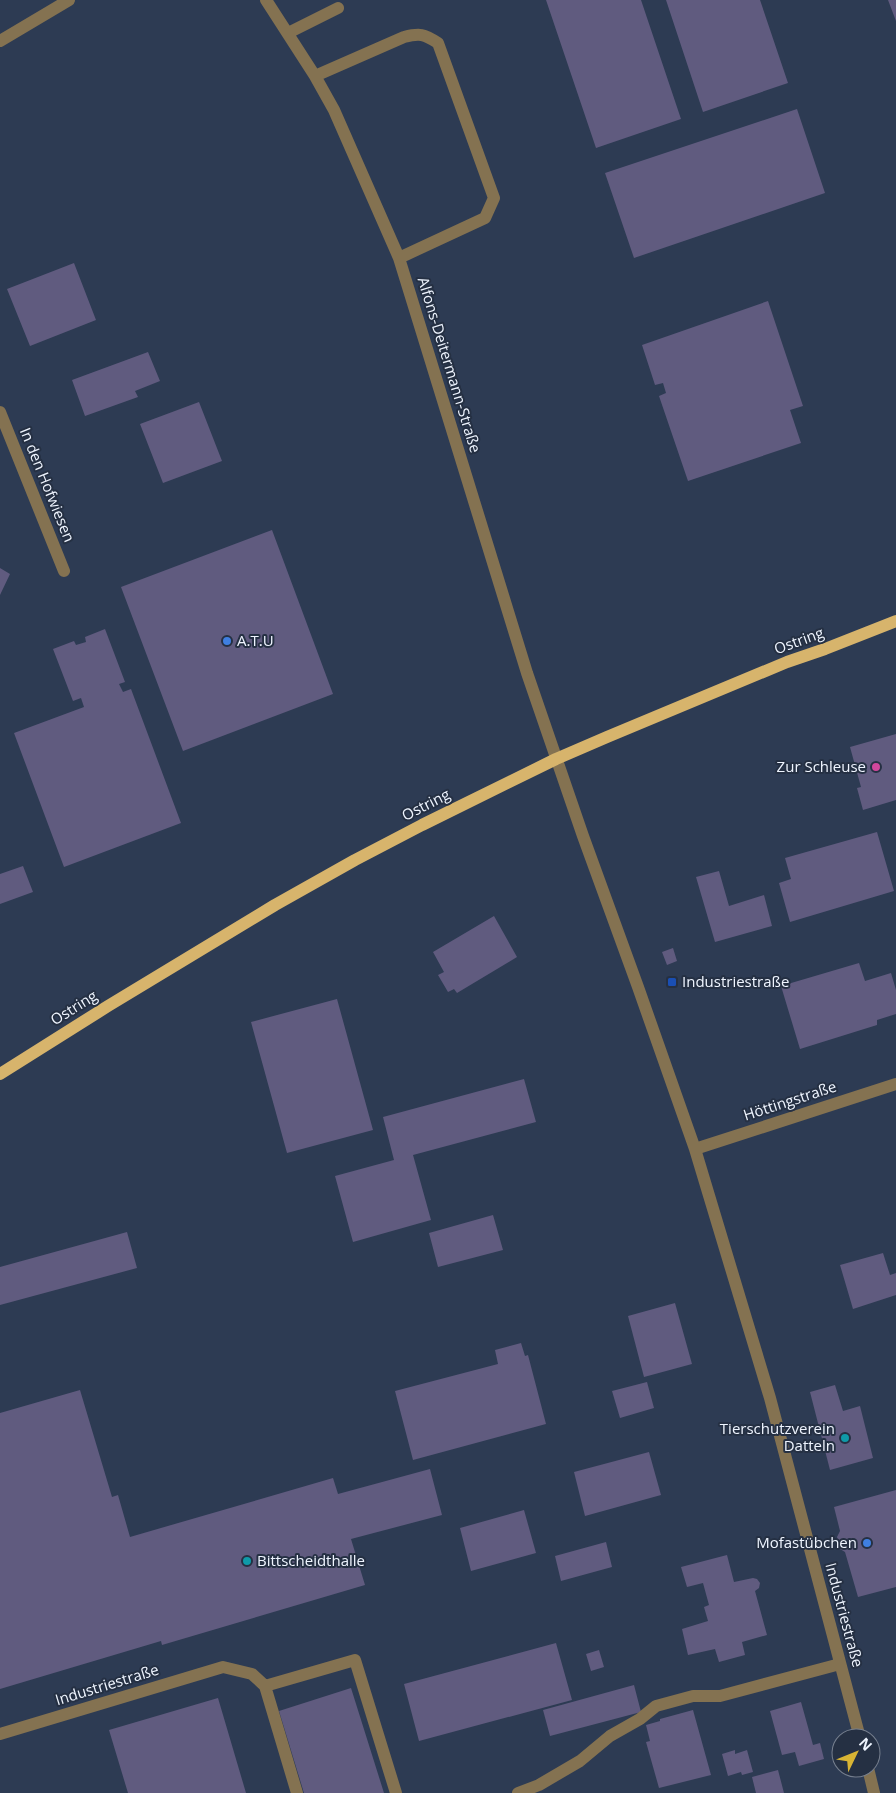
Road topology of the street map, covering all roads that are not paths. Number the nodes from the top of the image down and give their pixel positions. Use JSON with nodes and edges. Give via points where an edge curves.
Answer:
{"nodes":[{"id":1,"x":69,"y":0,"type":"edge"},
{"id":2,"x":266,"y":0,"type":"edge"},
{"id":3,"x":338,"y":8,"type":"dead end"},
{"id":4,"x":288,"y":33,"type":"junction"},
{"id":5,"x":0,"y":41,"type":"edge"},
{"id":6,"x":315,"y":76,"type":"junction"},
{"id":7,"x":399,"y":258,"type":"junction"},
{"id":8,"x":0,"y":412,"type":"edge"},
{"id":9,"x":64,"y":571,"type":"dead end"},
{"id":10,"x":896,"y":621,"type":"edge"},
{"id":11,"x":556,"y":759,"type":"junction"},
{"id":12,"x":0,"y":1074,"type":"edge"},
{"id":13,"x":896,"y":1084,"type":"edge"},
{"id":14,"x":695,"y":1149,"type":"junction"},
{"id":15,"x":840,"y":1664,"type":"junction"},
{"id":16,"x":265,"y":1686,"type":"junction"},
{"id":17,"x":857,"y":1728,"type":"edge"},
{"id":18,"x":0,"y":1734,"type":"edge"},
{"id":19,"x":870,"y":1778,"type":"edge"},
{"id":20,"x":297,"y":1793,"type":"edge"},
{"id":21,"x":396,"y":1793,"type":"edge"},
{"id":22,"x":518,"y":1793,"type":"edge"},
{"id":23,"x":874,"y":1793,"type":"edge"}],
"edges":[{"from":1,"to":5,"type":"street"},
{"from":2,"to":4,"type":"street","name":"Alfons-Deitermann-Straße"},
{"from":3,"to":4,"type":"street"},
{"from":4,"to":6,"type":"street","name":"Alfons-Deitermann-Straße"},
{"from":6,"to":7,"type":"street","name":"Alfons-Deitermann-Straße","via":[[334,110]]},
{"from":6,"to":7,"type":"street","via":[[404,37],[417,34],[438,43],[494,198],[485,218]]},
{"from":7,"to":11,"type":"street","name":"Alfons-Deitermann-Straße"},
{"from":8,"to":9,"type":"street","name":"In den Hofwiesen"},
{"from":10,"to":11,"type":"main road","name":"Ostring","via":[[787,662]]},
{"from":11,"to":12,"type":"main road","name":"Ostring","via":[[422,824],[275,905]]},
{"from":11,"to":14,"type":"street","name":"Industriestraße"},
{"from":13,"to":14,"type":"street","name":"Höttingstraße"},
{"from":14,"to":15,"type":"street","name":"Industriestraße","via":[[770,1398]]},
{"from":15,"to":17,"type":"street","name":"Industriestraße"},
{"from":15,"to":22,"type":"street","via":[[720,1696],[693,1696],[656,1706],[610,1736],[580,1761],[539,1785]]},
{"from":16,"to":18,"type":"street","name":"Industriestraße","via":[[252,1674],[223,1667]]},
{"from":16,"to":20,"type":"street"},
{"from":16,"to":21,"type":"street","via":[[356,1660]]},
{"from":19,"to":23,"type":"street"}]}
